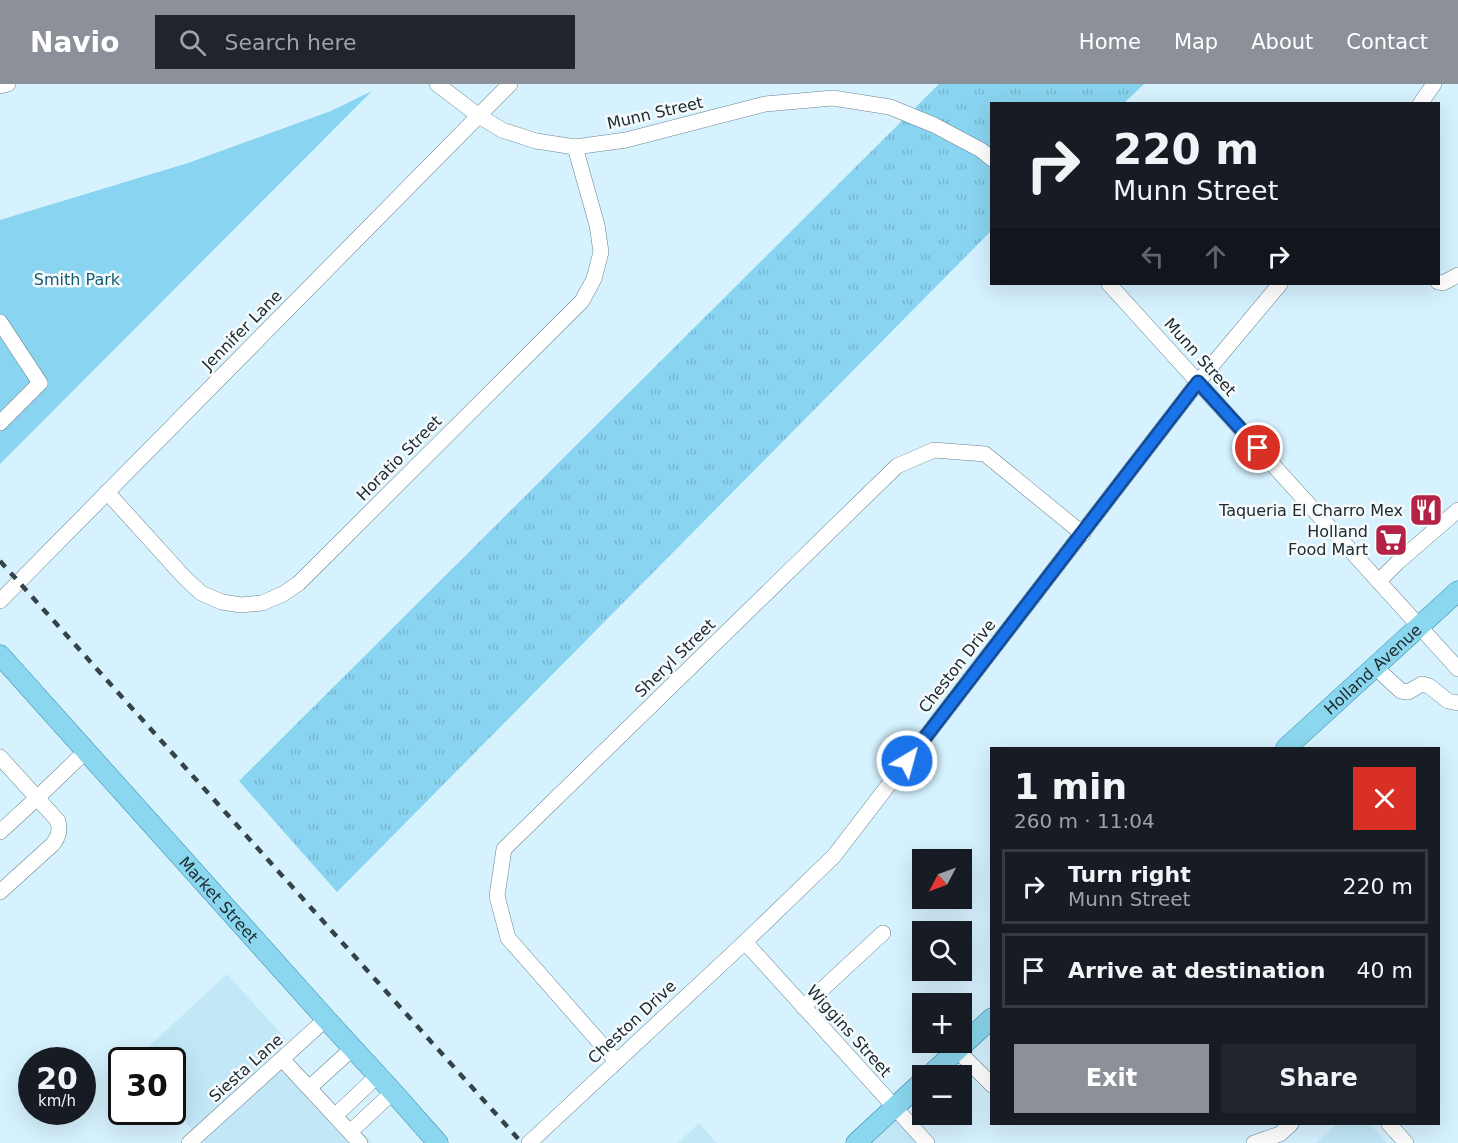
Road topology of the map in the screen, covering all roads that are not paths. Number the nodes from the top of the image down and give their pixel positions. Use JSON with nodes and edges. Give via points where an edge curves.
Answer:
{"nodes":[{"id":1,"x":8,"y":84,"type":"edge"},
{"id":2,"x":437,"y":84,"type":"edge"},
{"id":3,"x":510,"y":84,"type":"edge"},
{"id":4,"x":1434,"y":84,"type":"edge"},
{"id":5,"x":0,"y":86,"type":"edge"},
{"id":6,"x":1421,"y":102,"type":"edge"},
{"id":7,"x":479,"y":116,"type":"junction"},
{"id":8,"x":575,"y":147,"type":"junction"},
{"id":9,"x":990,"y":157,"type":"edge"},
{"id":10,"x":1458,"y":275,"type":"edge"},
{"id":11,"x":1440,"y":283,"type":"edge"},
{"id":12,"x":1110,"y":285,"type":"edge"},
{"id":13,"x":1279,"y":285,"type":"edge"},
{"id":14,"x":0,"y":322,"type":"edge"},
{"id":15,"x":1198,"y":382,"type":"junction"},
{"id":16,"x":0,"y":423,"type":"edge"},
{"id":17,"x":107,"y":492,"type":"junction"},
{"id":18,"x":1458,"y":510,"type":"edge"},
{"id":19,"x":1083,"y":534,"type":"junction"},
{"id":20,"x":1379,"y":581,"type":"junction"},
{"id":21,"x":1458,"y":591,"type":"edge"},
{"id":22,"x":0,"y":601,"type":"edge"},
{"id":23,"x":1420,"y":626,"type":"junction"},
{"id":24,"x":0,"y":655,"type":"edge"},
{"id":25,"x":1375,"y":667,"type":"junction"},
{"id":26,"x":1458,"y":669,"type":"edge"},
{"id":27,"x":1458,"y":703,"type":"edge"},
{"id":28,"x":1297,"y":745,"type":"edge"},
{"id":29,"x":86,"y":751,"type":"junction"},
{"id":30,"x":0,"y":757,"type":"edge"},
{"id":31,"x":38,"y":798,"type":"junction"},
{"id":32,"x":0,"y":832,"type":"edge"},
{"id":33,"x":0,"y":892,"type":"edge"},
{"id":34,"x":883,"y":933,"type":"dead end"},
{"id":35,"x":745,"y":942,"type":"junction"},
{"id":36,"x":803,"y":1007,"type":"junction"},
{"id":37,"x":326,"y":1019,"type":"junction"},
{"id":38,"x":990,"y":1020,"type":"edge"},
{"id":39,"x":972,"y":1036,"type":"edge"},
{"id":40,"x":353,"y":1048,"type":"junction"},
{"id":41,"x":954,"y":1053,"type":"edge"},
{"id":42,"x":960,"y":1053,"type":"edge"},
{"id":43,"x":282,"y":1059,"type":"junction"},
{"id":44,"x":616,"y":1061,"type":"junction"},
{"id":45,"x":941,"y":1065,"type":"edge"},
{"id":46,"x":378,"y":1075,"type":"junction"},
{"id":47,"x":990,"y":1083,"type":"edge"},
{"id":48,"x":309,"y":1088,"type":"junction"},
{"id":49,"x":912,"y":1091,"type":"edge"},
{"id":50,"x":393,"y":1092,"type":"junction"},
{"id":51,"x":894,"y":1108,"type":"junction"},
{"id":52,"x":335,"y":1116,"type":"junction"},
{"id":53,"x":1290,"y":1125,"type":"edge"},
{"id":54,"x":1390,"y":1125,"type":"edge"},
{"id":55,"x":355,"y":1138,"type":"edge"},
{"id":56,"x":189,"y":1143,"type":"edge"},
{"id":57,"x":438,"y":1143,"type":"edge"},
{"id":58,"x":529,"y":1143,"type":"edge"},
{"id":59,"x":856,"y":1143,"type":"edge"},
{"id":60,"x":927,"y":1143,"type":"edge"},
{"id":61,"x":1254,"y":1143,"type":"edge"},
{"id":62,"x":1406,"y":1143,"type":"edge"}],
"edges":[{"from":1,"to":5,"type":"street"},
{"from":2,"to":7,"type":"street","name":"Munn Street"},
{"from":3,"to":7,"type":"street","name":"Jennifer Lane"},
{"from":4,"to":6,"type":"street"},
{"from":7,"to":8,"type":"street","name":"Munn Street","via":[[501,130]]},
{"from":7,"to":17,"type":"street","name":"Jennifer Lane"},
{"from":8,"to":9,"type":"street","name":"Munn Street","via":[[626,140],[765,104],[833,98],[890,107],[934,125]]},
{"from":8,"to":17,"type":"street","name":"Horatio Street","via":[[601,252],[594,279],[582,300],[298,583],[262,603],[222,602],[201,593]]},
{"from":10,"to":11,"type":"street"},
{"from":12,"to":15,"type":"street","name":"Munn Street"},
{"from":13,"to":15,"type":"street","name":"Cheston Drive"},
{"from":14,"to":16,"type":"street","via":[[40,383]]},
{"from":15,"to":19,"type":"street","name":"Cheston Drive"},
{"from":15,"to":20,"type":"street","name":"Munn Street"},
{"from":17,"to":22,"type":"street","name":"Jennifer Lane"},
{"from":18,"to":20,"type":"street"},
{"from":19,"to":35,"type":"street","name":"Cheston Drive","via":[[834,856]]},
{"from":19,"to":44,"type":"street","name":"Sheryl Street","via":[[985,454],[934,450],[897,466],[504,849],[497,896],[508,938]]},
{"from":20,"to":23,"type":"street","name":"Munn Street"},
{"from":21,"to":23,"type":"main road","name":"Holland Avenue"},
{"from":23,"to":25,"type":"main road","name":"Holland Avenue"},
{"from":23,"to":26,"type":"street","name":"Munn Street"},
{"from":24,"to":29,"type":"main road","name":"Market Street"},
{"from":25,"to":27,"type":"street","via":[[1401,691],[1408,692],[1422,684]]},
{"from":25,"to":28,"type":"main road","name":"Holland Avenue"},
{"from":29,"to":31,"type":"street"},
{"from":29,"to":37,"type":"main road","name":"Market Street"},
{"from":30,"to":31,"type":"street"},
{"from":31,"to":32,"type":"street"},
{"from":31,"to":33,"type":"street","via":[[58,821],[58,837]]},
{"from":34,"to":36,"type":"street"},
{"from":35,"to":36,"type":"street","name":"Wiggins Street"},
{"from":35,"to":44,"type":"street","name":"Cheston Drive"},
{"from":36,"to":51,"type":"street","name":"Wiggins Street"},
{"from":37,"to":40,"type":"main road","name":"Market Street"},
{"from":37,"to":43,"type":"street","name":"Siesta Lane"},
{"from":38,"to":39,"type":"main road"},
{"from":40,"to":46,"type":"main road","name":"Market Street"},
{"from":40,"to":48,"type":"street"},
{"from":41,"to":45,"type":"main road"},
{"from":42,"to":47,"type":"street"},
{"from":43,"to":48,"type":"street"},
{"from":43,"to":56,"type":"street","name":"Siesta Lane"},
{"from":44,"to":58,"type":"street","name":"Cheston Drive"},
{"from":46,"to":50,"type":"main road","name":"Market Street"},
{"from":46,"to":52,"type":"street"},
{"from":48,"to":52,"type":"street"},
{"from":49,"to":51,"type":"main road"},
{"from":50,"to":55,"type":"street"},
{"from":50,"to":57,"type":"main road","name":"Market Street"},
{"from":51,"to":59,"type":"main road"},
{"from":51,"to":60,"type":"street","name":"Wiggins Street"},
{"from":52,"to":55,"type":"street"},
{"from":53,"to":61,"type":"street","via":[[1280,1134]]},
{"from":54,"to":62,"type":"street"}]}
